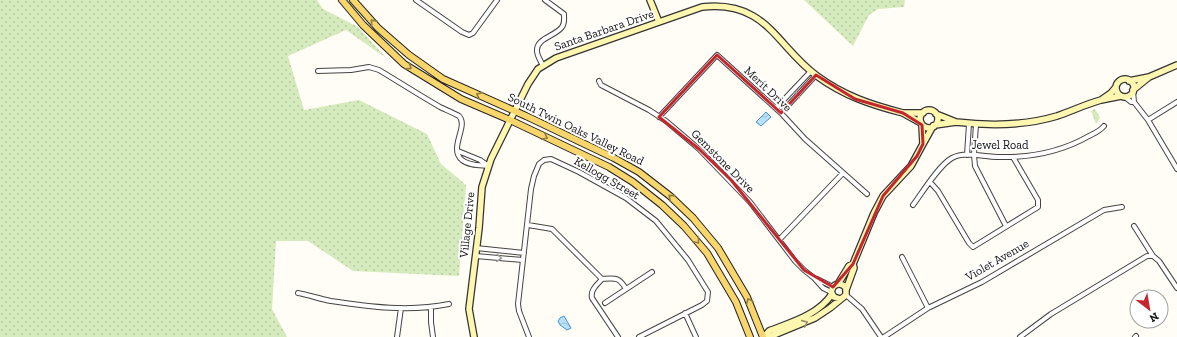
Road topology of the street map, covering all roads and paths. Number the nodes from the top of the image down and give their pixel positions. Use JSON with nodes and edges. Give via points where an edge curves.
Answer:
{"nodes":[{"id":1,"x":342,"y":0,"type":"edge"},
{"id":2,"x":353,"y":0,"type":"edge"},
{"id":3,"x":416,"y":0,"type":"edge"},
{"id":4,"x":497,"y":0,"type":"edge"},
{"id":5,"x":545,"y":0,"type":"edge"},
{"id":6,"x":650,"y":0,"type":"edge"},
{"id":7,"x":659,"y":22,"type":"junction"},
{"id":8,"x":1177,"y":65,"type":"edge"},
{"id":9,"x":543,"y":66,"type":"junction"},
{"id":10,"x":318,"y":71,"type":"dead end"},
{"id":11,"x":814,"y":73,"type":"junction"},
{"id":12,"x":1149,"y":77,"type":"junction"},
{"id":13,"x":1129,"y":81,"type":"junction"},
{"id":14,"x":599,"y":82,"type":"dead end"},
{"id":15,"x":1116,"y":87,"type":"junction"},
{"id":16,"x":1133,"y":90,"type":"junction"},
{"id":17,"x":1123,"y":97,"type":"junction"},
{"id":18,"x":785,"y":98,"type":"junction"},
{"id":19,"x":1101,"y":100,"type":"junction"},
{"id":20,"x":1134,"y":102,"type":"junction"},
{"id":21,"x":1177,"y":102,"type":"edge"},
{"id":22,"x":790,"y":103,"type":"junction"},
{"id":23,"x":776,"y":108,"type":"junction"},
{"id":24,"x":515,"y":110,"type":"junction"},
{"id":25,"x":781,"y":113,"type":"junction"},
{"id":26,"x":903,"y":113,"type":"junction"},
{"id":27,"x":923,"y":113,"type":"junction"},
{"id":28,"x":936,"y":114,"type":"junction"},
{"id":29,"x":659,"y":117,"type":"junction"},
{"id":30,"x":510,"y":120,"type":"junction"},
{"id":31,"x":1148,"y":120,"type":"junction"},
{"id":32,"x":956,"y":122,"type":"junction"},
{"id":33,"x":922,"y":124,"type":"junction"},
{"id":34,"x":972,"y":124,"type":"junction"},
{"id":35,"x":934,"y":126,"type":"junction"},
{"id":36,"x":1104,"y":126,"type":"dead end"},
{"id":37,"x":968,"y":143,"type":"junction"},
{"id":38,"x":923,"y":144,"type":"junction"},
{"id":39,"x":974,"y":144,"type":"junction"},
{"id":40,"x":457,"y":151,"type":"junction"},
{"id":41,"x":967,"y":155,"type":"junction"},
{"id":42,"x":974,"y":155,"type":"junction"},
{"id":43,"x":469,"y":156,"type":"junction"},
{"id":44,"x":1013,"y":157,"type":"junction"},
{"id":45,"x":1175,"y":161,"type":"edge"},
{"id":46,"x":467,"y":162,"type":"junction"},
{"id":47,"x":489,"y":166,"type":"junction"},
{"id":48,"x":1177,"y":169,"type":"edge"},
{"id":49,"x":843,"y":173,"type":"junction"},
{"id":50,"x":930,"y":182,"type":"junction"},
{"id":51,"x":867,"y":194,"type":"dead end"},
{"id":52,"x":913,"y":206,"type":"dead end"},
{"id":53,"x":1122,"y":207,"type":"dead end"},
{"id":54,"x":528,"y":225,"type":"junction"},
{"id":55,"x":1006,"y":226,"type":"junction"},
{"id":56,"x":1134,"y":226,"type":"dead end"},
{"id":57,"x":779,"y":240,"type":"junction"},
{"id":58,"x":476,"y":248,"type":"junction"},
{"id":59,"x":524,"y":253,"type":"junction"},
{"id":60,"x":476,"y":256,"type":"junction"},
{"id":61,"x":1153,"y":256,"type":"junction"},
{"id":62,"x":902,"y":257,"type":"dead end"},
{"id":63,"x":523,"y":260,"type":"junction"},
{"id":64,"x":853,"y":264,"type":"junction"},
{"id":65,"x":652,"y":272,"type":"dead end"},
{"id":66,"x":602,"y":279,"type":"junction"},
{"id":67,"x":1177,"y":288,"type":"edge"},
{"id":68,"x":626,"y":289,"type":"junction"},
{"id":69,"x":834,"y":289,"type":"junction"},
{"id":70,"x":846,"y":292,"type":"junction"},
{"id":71,"x":298,"y":294,"type":"dead end"},
{"id":72,"x":840,"y":299,"type":"junction"},
{"id":73,"x":605,"y":303,"type":"dead end"},
{"id":74,"x":449,"y":304,"type":"dead end"},
{"id":75,"x":401,"y":308,"type":"junction"},
{"id":76,"x":431,"y":308,"type":"junction"},
{"id":77,"x":928,"y":308,"type":"junction"},
{"id":78,"x":685,"y":313,"type":"junction"},
{"id":79,"x":397,"y":337,"type":"edge"},
{"id":80,"x":433,"y":337,"type":"edge"},
{"id":81,"x":474,"y":337,"type":"edge"},
{"id":82,"x":528,"y":337,"type":"edge"},
{"id":83,"x":618,"y":337,"type":"edge"},
{"id":84,"x":639,"y":337,"type":"edge"},
{"id":85,"x":696,"y":337,"type":"edge"},
{"id":86,"x":750,"y":337,"type":"edge"},
{"id":87,"x":763,"y":337,"type":"edge"},
{"id":88,"x":769,"y":337,"type":"edge"},
{"id":89,"x":883,"y":337,"type":"edge"},
{"id":90,"x":1020,"y":337,"type":"edge"}],
"edges":[{"from":1,"to":30,"type":"main road","name":"South Twin Oaks Valley Road","one_way":true,"via":[[363,25],[404,64],[461,99]]},
{"from":24,"to":2,"type":"main road","name":"South Twin Oaks Valley Road","one_way":true,"via":[[443,78],[408,55],[378,28]]},
{"from":3,"to":4,"type":"street","via":[[469,35]]},
{"from":5,"to":9,"type":"street","via":[[564,14],[564,21],[562,27],[540,42],[537,47]]},
{"from":6,"to":7,"type":"street"},
{"from":7,"to":9,"type":"street","name":"Santa Barbara Drive","via":[[564,55]]},
{"from":7,"to":11,"type":"street","name":"Santa Barbara Drive","via":[[710,4],[739,5],[764,17],[795,55]]},
{"from":8,"to":12,"type":"street"},
{"from":9,"to":24,"type":"street","name":"Santa Barbara Drive","via":[[533,76]]},
{"from":10,"to":40,"type":"street","via":[[368,67],[379,70],[459,116],[462,122]]},
{"from":11,"to":18,"type":"street"},
{"from":22,"to":11,"type":"street","one_way":true},
{"from":11,"to":26,"type":"street","name":"Santa Barbara Drive","via":[[855,99]]},
{"from":12,"to":13,"type":"street"},
{"from":12,"to":16,"type":"street"},
{"from":13,"to":15,"type":"street","via":[[1121,80]]},
{"from":13,"to":16,"type":"street"},
{"from":14,"to":29,"type":"street","name":"Gemstone Drive"},
{"from":15,"to":17,"type":"street","via":[[1117,92]]},
{"from":15,"to":19,"type":"street"},
{"from":16,"to":17,"type":"street","via":[[1129,96]]},
{"from":16,"to":20,"type":"street"},
{"from":17,"to":19,"type":"street"},
{"from":17,"to":20,"type":"street"},
{"from":18,"to":22,"type":"street"},
{"from":18,"to":23,"type":"street"},
{"from":19,"to":34,"type":"street","via":[[1058,116],[1031,122]]},
{"from":20,"to":31,"type":"street"},
{"from":21,"to":31,"type":"street"},
{"from":22,"to":25,"type":"street"},
{"from":23,"to":25,"type":"street","name":"Merit Drive"},
{"from":23,"to":29,"type":"street","name":"Merit Drive","via":[[717,56]]},
{"from":24,"to":30,"type":"street","name":"Santa Barbara Drive"},
{"from":87,"to":24,"type":"main road","name":"South Twin Oaks Valley Road","one_way":true,"via":[[747,297],[718,248],[670,196],[639,172],[614,158]]},
{"from":25,"to":49,"type":"street","name":"Merit Drive"},
{"from":26,"to":27,"type":"street","name":"Santa Barbara Drive"},
{"from":26,"to":33,"type":"street","name":"Santa Barbara Drive"},
{"from":27,"to":28,"type":"street","via":[[930,110]]},
{"from":27,"to":33,"type":"street","via":[[920,117]]},
{"from":28,"to":32,"type":"street"},
{"from":28,"to":35,"type":"street","via":[[938,120]]},
{"from":29,"to":57,"type":"street","name":"Gemstone Drive","via":[[699,149],[731,180]]},
{"from":30,"to":47,"type":"street","name":"Village Drive"},
{"from":30,"to":86,"type":"main road","name":"South Twin Oaks Valley Road","one_way":true,"via":[[609,168],[633,182],[662,206],[684,226],[707,254],[736,302]]},
{"from":31,"to":45,"type":"street"},
{"from":32,"to":34,"type":"street"},
{"from":32,"to":35,"type":"street"},
{"from":33,"to":35,"type":"street","via":[[926,128]]},
{"from":33,"to":38,"type":"street"},
{"from":34,"to":37,"type":"street"},
{"from":34,"to":39,"type":"street"},
{"from":35,"to":38,"type":"street"},
{"from":36,"to":44,"type":"street","name":"Jewel Road","via":[[1102,130],[1084,140],[1052,152]]},
{"from":37,"to":39,"type":"street"},
{"from":37,"to":41,"type":"street"},
{"from":38,"to":64,"type":"street","via":[[911,166],[883,196]]},
{"from":39,"to":42,"type":"street"},
{"from":40,"to":43,"type":"street"},
{"from":40,"to":46,"type":"street","via":[[462,160]]},
{"from":41,"to":42,"type":"street","name":"Jewel Road"},
{"from":41,"to":50,"type":"street","name":"Jewel Road","via":[[951,158]]},
{"from":42,"to":44,"type":"street","name":"Jewel Road"},
{"from":42,"to":55,"type":"street","via":[[976,169]]},
{"from":43,"to":46,"type":"street"},
{"from":43,"to":47,"type":"street"},
{"from":44,"to":55,"type":"street","via":[[1038,200],[1038,207]]},
{"from":45,"to":48,"type":"street"},
{"from":46,"to":47,"type":"street"},
{"from":47,"to":58,"type":"street","name":"Village Drive","via":[[482,187]]},
{"from":49,"to":51,"type":"street","name":"Merit Drive"},
{"from":49,"to":57,"type":"street"},
{"from":50,"to":52,"type":"street","name":"Jewel Road"},
{"from":50,"to":55,"type":"street","via":[[973,247]]},
{"from":53,"to":77,"type":"street","name":"Violet Avenue","via":[[1104,210],[982,282]]},
{"from":54,"to":59,"type":"street"},
{"from":54,"to":66,"type":"street","via":[[552,229]]},
{"from":54,"to":78,"type":"street","name":"Kellogg Street","via":[[531,188],[539,164],[544,160],[551,159],[626,198],[656,221],[688,260],[708,292],[707,301]]},
{"from":56,"to":61,"type":"street"},
{"from":57,"to":69,"type":"street","name":"Gemstone Drive","via":[[804,270]]},
{"from":58,"to":59,"type":"street"},
{"from":58,"to":60,"type":"street","name":"Village Drive"},
{"from":59,"to":63,"type":"street"},
{"from":60,"to":63,"type":"street","one_way":true},
{"from":60,"to":81,"type":"street","name":"Village Drive","via":[[469,308]]},
{"from":61,"to":67,"type":"street"},
{"from":61,"to":90,"type":"street","via":[[1147,256],[1051,314]]},
{"from":62,"to":77,"type":"street"},
{"from":63,"to":82,"type":"street","via":[[519,311]]},
{"from":64,"to":69,"type":"street"},
{"from":64,"to":70,"type":"street"},
{"from":65,"to":68,"type":"street"},
{"from":66,"to":68,"type":"street","via":[[617,279]]},
{"from":66,"to":83,"type":"street","via":[[594,288],[592,298]]},
{"from":68,"to":73,"type":"street"},
{"from":69,"to":70,"type":"street","via":[[842,285]]},
{"from":69,"to":72,"type":"street","via":[[836,299]]},
{"from":69,"to":87,"type":"street","via":[[817,310],[770,331]]},
{"from":70,"to":72,"type":"street"},
{"from":70,"to":89,"type":"street","via":[[862,308]]},
{"from":71,"to":75,"type":"street","via":[[330,301]]},
{"from":88,"to":72,"type":"street","one_way":true,"via":[[815,318]]},
{"from":74,"to":76,"type":"street"},
{"from":75,"to":76,"type":"street"},
{"from":75,"to":79,"type":"street"},
{"from":76,"to":80,"type":"street"},
{"from":77,"to":89,"type":"street","name":"Violet Avenue"},
{"from":78,"to":84,"type":"street"},
{"from":78,"to":85,"type":"street"}]}
